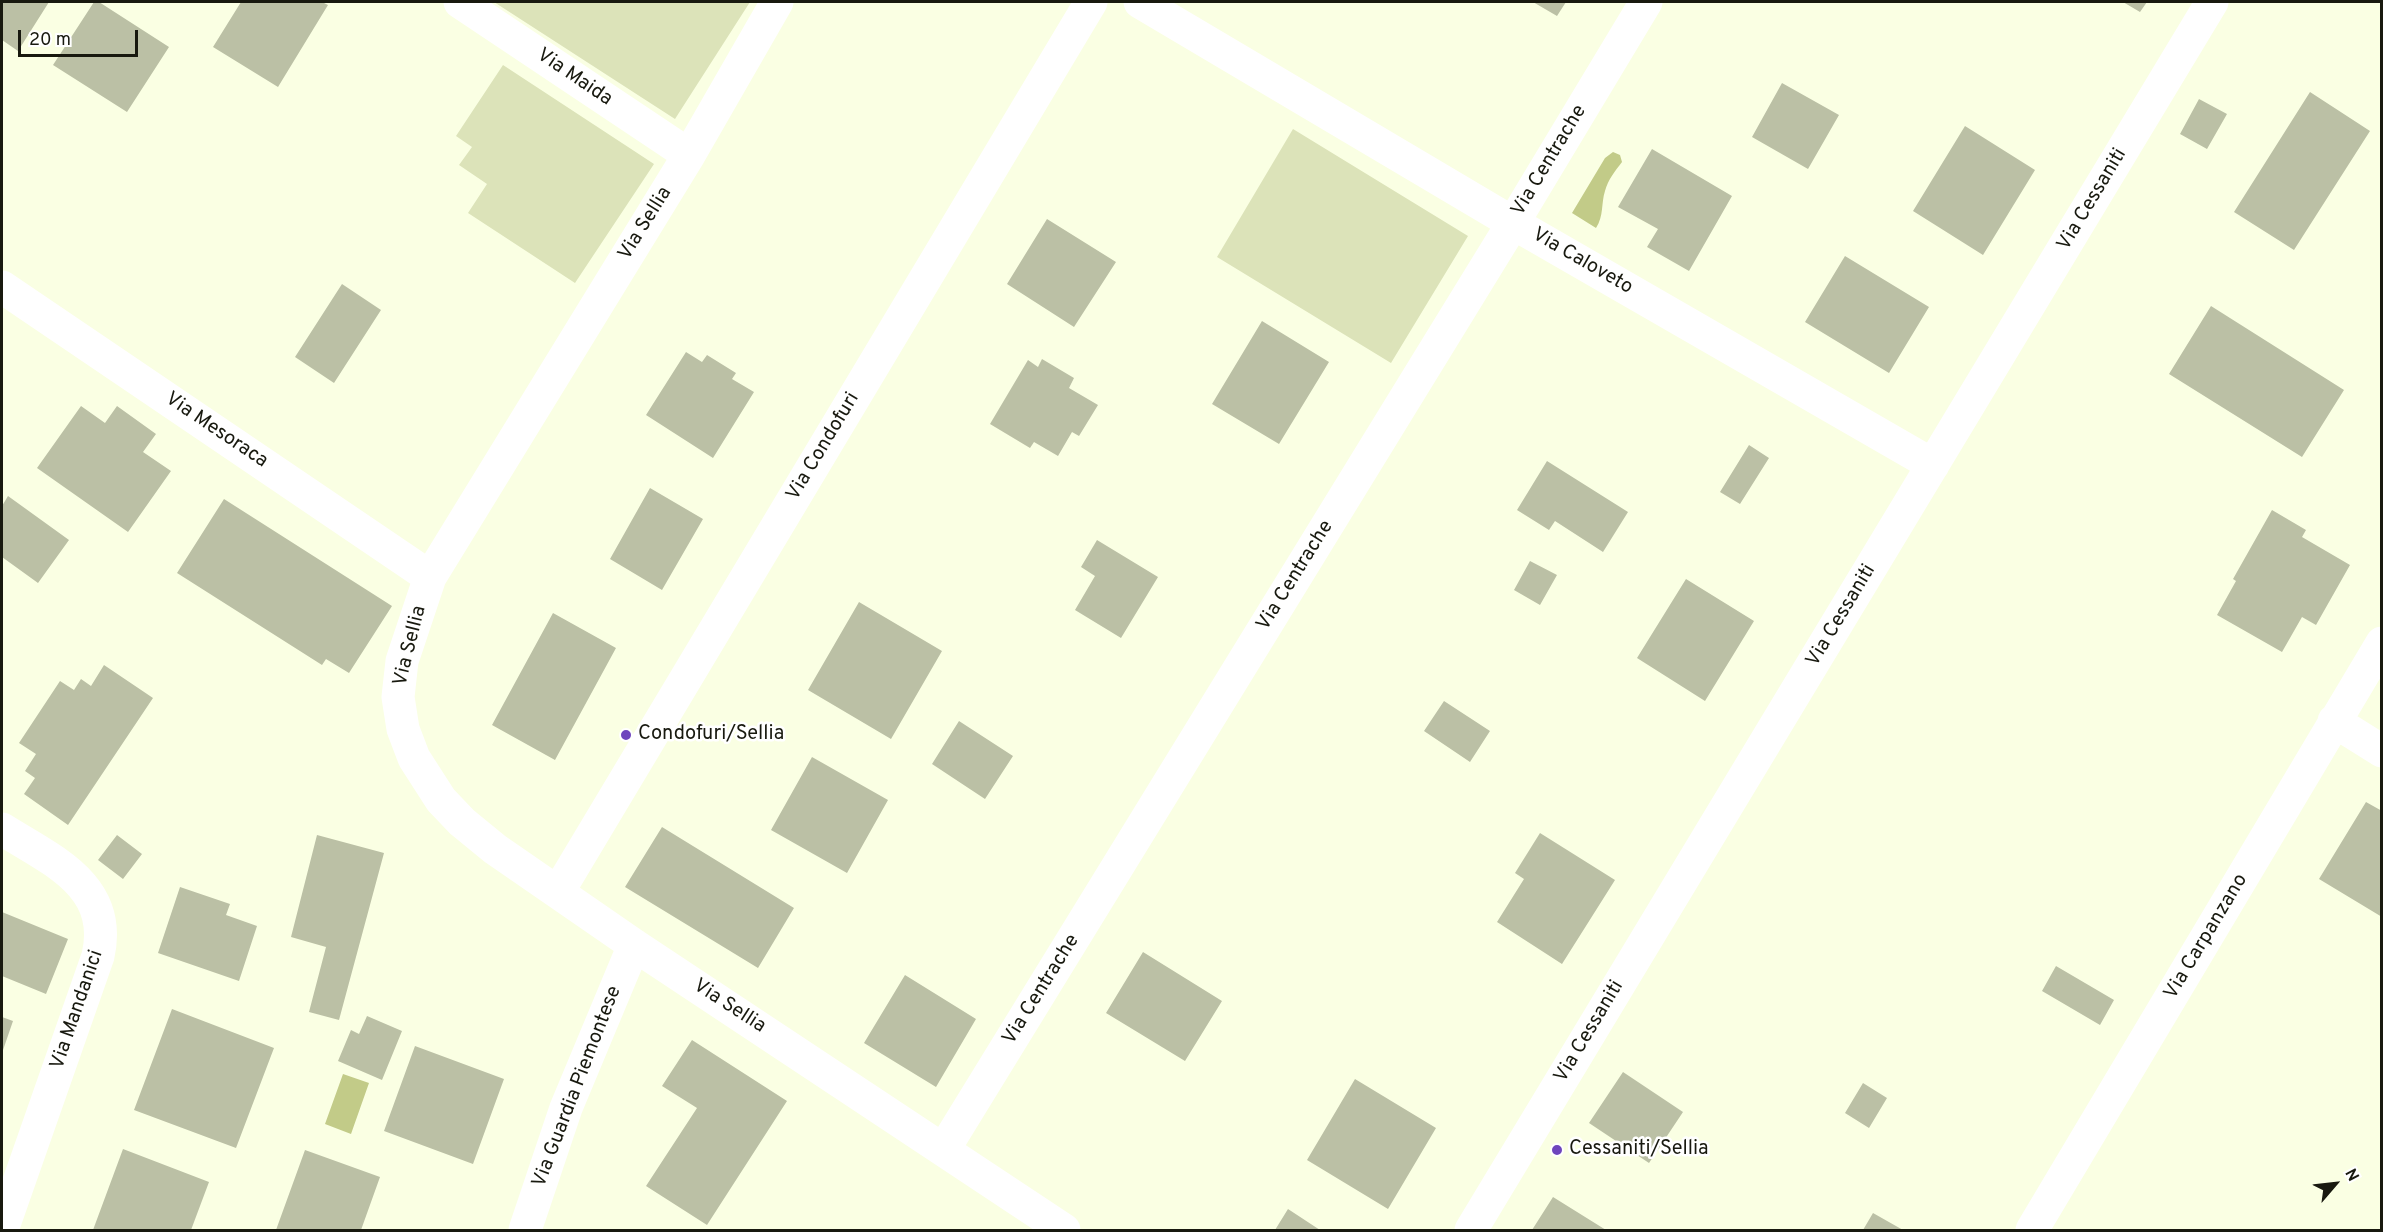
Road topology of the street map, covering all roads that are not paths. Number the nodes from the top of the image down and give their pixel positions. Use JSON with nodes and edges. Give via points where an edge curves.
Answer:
{"nodes":[{"id":1,"x":460,"y":2,"type":"edge"},
{"id":2,"x":777,"y":2,"type":"edge"},
{"id":3,"x":1091,"y":2,"type":"edge"},
{"id":4,"x":1140,"y":2,"type":"edge"},
{"id":5,"x":1646,"y":2,"type":"edge"},
{"id":6,"x":2212,"y":2,"type":"edge"},
{"id":7,"x":689,"y":155,"type":"junction"},
{"id":8,"x":1513,"y":222,"type":"junction"},
{"id":9,"x":2,"y":287,"type":"edge"},
{"id":10,"x":1932,"y":465,"type":"junction"},
{"id":11,"x":430,"y":577,"type":"junction"},
{"id":12,"x":2382,"y":643,"type":"edge"},
{"id":13,"x":2334,"y":721,"type":"junction"},
{"id":14,"x":2382,"y":751,"type":"edge"},
{"id":15,"x":2,"y":829,"type":"edge"},
{"id":16,"x":558,"y":892,"type":"junction"},
{"id":17,"x":634,"y":945,"type":"junction"},
{"id":18,"x":944,"y":1149,"type":"junction"},
{"id":19,"x":2,"y":1230,"type":"edge"},
{"id":20,"x":525,"y":1230,"type":"edge"},
{"id":21,"x":1064,"y":1230,"type":"edge"},
{"id":22,"x":1470,"y":1230,"type":"edge"},
{"id":23,"x":2032,"y":1230,"type":"edge"}],
"edges":[{"from":1,"to":7,"type":"street","name":"Via Maida"},
{"from":2,"to":7,"type":"street","name":"Via Sellia"},
{"from":3,"to":16,"type":"street","name":"Via Condofuri"},
{"from":4,"to":8,"type":"street","name":"Via Caloveto"},
{"from":5,"to":8,"type":"street","name":"Via Centrache"},
{"from":6,"to":10,"type":"street","name":"Via Cessaniti"},
{"from":7,"to":11,"type":"street","name":"Via Sellia"},
{"from":8,"to":10,"type":"street","name":"Via Caloveto"},
{"from":8,"to":18,"type":"street","name":"Via Centrache"},
{"from":9,"to":11,"type":"street","name":"Via Mesoraca"},
{"from":10,"to":22,"type":"street","name":"Via Cessaniti"},
{"from":11,"to":16,"type":"street","name":"Via Sellia","via":[[402,662],[399,705],[407,743],[423,775],[450,811],[495,849]]},
{"from":12,"to":13,"type":"street","name":"Via Carpanzano"},
{"from":13,"to":14,"type":"street"},
{"from":13,"to":23,"type":"street","name":"Via Carpanzano"},
{"from":15,"to":19,"type":"street","name":"Via Mandanici","via":[[84,886],[96,908],[101,933],[98,956]]},
{"from":16,"to":17,"type":"street","name":"Via Sellia"},
{"from":17,"to":18,"type":"street","name":"Via Sellia"},
{"from":17,"to":20,"type":"street","name":"Via Guardia Piemontese","via":[[566,1108]]},
{"from":18,"to":21,"type":"street","name":"Via Sellia"}]}
